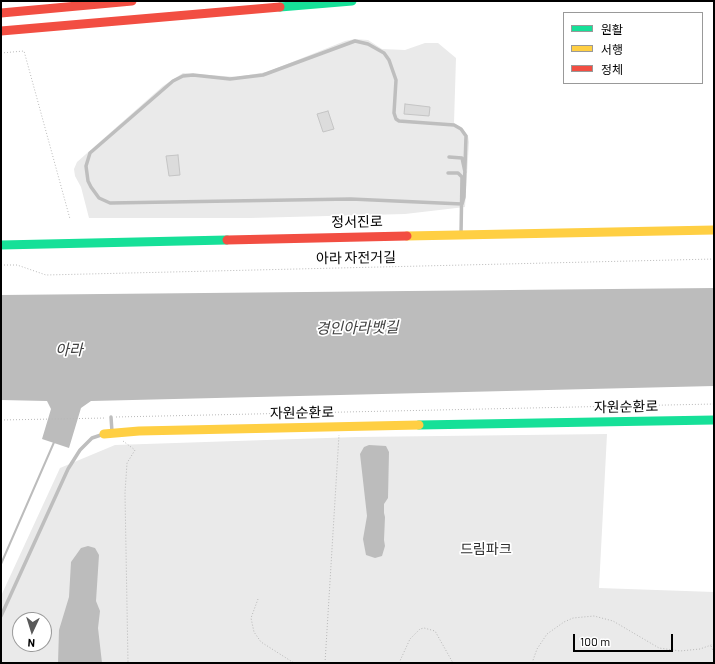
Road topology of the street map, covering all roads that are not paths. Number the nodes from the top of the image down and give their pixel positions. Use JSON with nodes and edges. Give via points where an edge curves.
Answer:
{"nodes":[{"id":1,"x":132,"y":1,"type":"edge"},
{"id":2,"x":352,"y":1,"type":"edge"},
{"id":3,"x":1,"y":13,"type":"edge"},
{"id":4,"x":1,"y":31,"type":"edge"},
{"id":5,"x":449,"y":157,"type":"dead end"},
{"id":6,"x":465,"y":171,"type":"junction"},
{"id":7,"x":448,"y":173,"type":"dead end"},
{"id":8,"x":458,"y":173,"type":"junction"},
{"id":9,"x":462,"y":204,"type":"junction"},
{"id":10,"x":714,"y":230,"type":"edge"},
{"id":11,"x":461,"y":234,"type":"junction"},
{"id":12,"x":1,"y":245,"type":"edge"},
{"id":13,"x":111,"y":417,"type":"road end"},
{"id":14,"x":714,"y":420,"type":"edge"},
{"id":15,"x":108,"y":433,"type":"junction"},
{"id":16,"x":1,"y":616,"type":"edge"}],
"edges":[{"from":1,"to":3,"type":"main road"},
{"from":2,"to":4,"type":"main road"},
{"from":5,"to":6,"type":"lane","via":[[462,158]]},
{"from":6,"to":8,"type":"lane"},
{"from":6,"to":9,"type":"lane"},
{"from":6,"to":9,"type":"lane","via":[[467,143],[461,129],[454,125],[396,119],[396,80],[389,60],[384,53],[368,44],[355,41],[323,51],[276,71],[251,77],[230,79],[183,76],[90,153],[86,166],[88,181],[94,193],[110,203],[351,199]]},
{"from":7,"to":8,"type":"lane"},
{"from":8,"to":9,"type":"lane","via":[[462,177]]},
{"from":9,"to":11,"type":"lane"},
{"from":10,"to":11,"type":"main road","name":"정서진로"},
{"from":11,"to":12,"type":"main road","name":"정서진로"},
{"from":13,"to":15,"type":"lane"},
{"from":14,"to":15,"type":"main road","name":"자원순환로","via":[[340,426]]},
{"from":15,"to":16,"type":"lane","name":"자원순환로","via":[[92,438],[80,450],[68,469]]}]}
